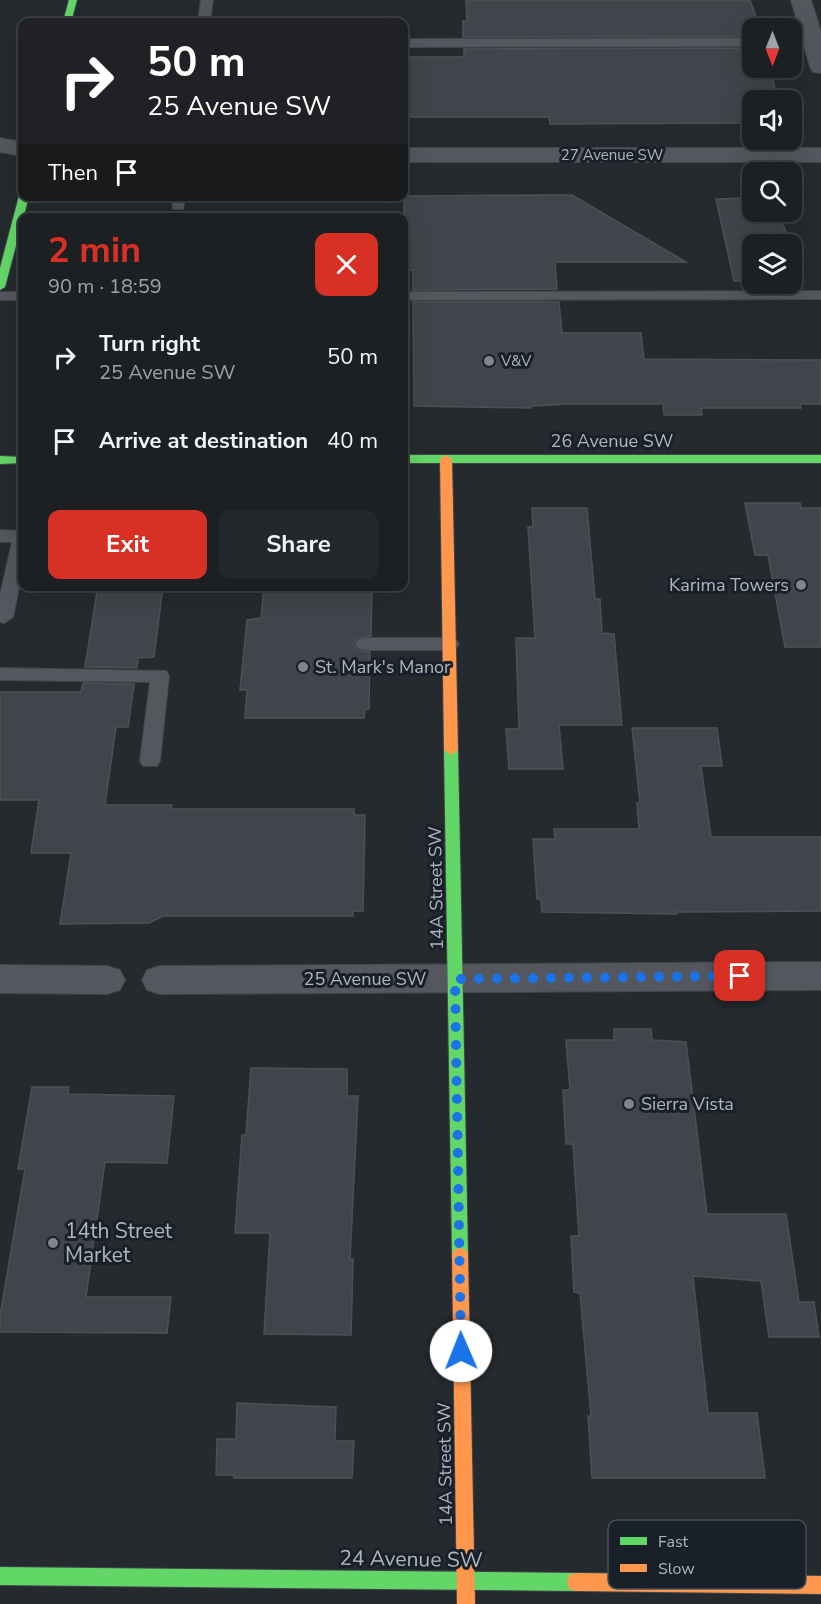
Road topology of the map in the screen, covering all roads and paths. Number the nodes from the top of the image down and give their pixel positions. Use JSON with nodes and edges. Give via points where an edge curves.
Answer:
{"nodes":[{"id":1,"x":73,"y":0,"type":"edge"},
{"id":2,"x":207,"y":0,"type":"edge"},
{"id":3,"x":801,"y":0,"type":"edge"},
{"id":4,"x":68,"y":18,"type":"edge"},
{"id":5,"x":205,"y":18,"type":"edge"},
{"id":6,"x":742,"y":42,"type":"edge"},
{"id":7,"x":817,"y":42,"type":"edge"},
{"id":8,"x":408,"y":43,"type":"edge"},
{"id":9,"x":821,"y":67,"type":"edge"},
{"id":10,"x":0,"y":145,"type":"edge"},
{"id":11,"x":18,"y":148,"type":"edge"},
{"id":12,"x":821,"y":154,"type":"edge"},
{"id":13,"x":408,"y":155,"type":"edge"},
{"id":14,"x":18,"y":219,"type":"edge"},
{"id":15,"x":0,"y":287,"type":"edge"},
{"id":16,"x":821,"y":295,"type":"edge"},
{"id":17,"x":408,"y":296,"type":"edge"},
{"id":18,"x":0,"y":297,"type":"edge"},
{"id":19,"x":18,"y":297,"type":"edge"},
{"id":20,"x":408,"y":459,"type":"edge"},
{"id":21,"x":446,"y":459,"type":"junction"},
{"id":22,"x":821,"y":459,"type":"edge"},
{"id":23,"x":0,"y":460,"type":"edge"},
{"id":24,"x":18,"y":460,"type":"edge"},
{"id":25,"x":0,"y":536,"type":"edge"},
{"id":26,"x":18,"y":536,"type":"edge"},
{"id":27,"x":18,"y":554,"type":"edge"},
{"id":28,"x":4,"y":617,"type":"dead end"},
{"id":29,"x":364,"y":644,"type":"dead end"},
{"id":30,"x":450,"y":644,"type":"junction"},
{"id":31,"x":0,"y":674,"type":"edge"},
{"id":32,"x":150,"y":761,"type":"dead end"},
{"id":33,"x":821,"y":976,"type":"edge"},
{"id":34,"x":0,"y":979,"type":"edge"},
{"id":35,"x":455,"y":979,"type":"junction"},
{"id":36,"x":107,"y":980,"type":"dead end"},
{"id":37,"x":160,"y":980,"type":"dead end"},
{"id":38,"x":0,"y":1576,"type":"edge"},
{"id":39,"x":466,"y":1581,"type":"junction"},
{"id":40,"x":608,"y":1583,"type":"edge"},
{"id":41,"x":806,"y":1586,"type":"edge"},
{"id":42,"x":821,"y":1586,"type":"edge"},
{"id":43,"x":466,"y":1604,"type":"edge"}],
"edges":[{"from":1,"to":4,"type":"street"},
{"from":2,"to":5,"type":"lane"},
{"from":3,"to":7,"type":"street"},
{"from":6,"to":8,"type":"lane"},
{"from":7,"to":9,"type":"street"},
{"from":10,"to":11,"type":"street"},
{"from":12,"to":13,"type":"street","name":"27 Avenue SW"},
{"from":14,"to":15,"type":"street"},
{"from":16,"to":17,"type":"lane"},
{"from":18,"to":19,"type":"lane"},
{"from":20,"to":21,"type":"street","name":"26 Avenue SW"},
{"from":21,"to":22,"type":"street","name":"26 Avenue SW"},
{"from":21,"to":30,"type":"street","name":"14A Street SW"},
{"from":23,"to":24,"type":"street"},
{"from":25,"to":26,"type":"lane"},
{"from":27,"to":28,"type":"lane"},
{"from":29,"to":30,"type":"lane"},
{"from":30,"to":35,"type":"street","name":"14A Street SW"},
{"from":31,"to":32,"type":"lane","via":[[160,676]]},
{"from":33,"to":35,"type":"street","name":"25 Avenue SW"},
{"from":34,"to":36,"type":"street"},
{"from":35,"to":37,"type":"street","name":"25 Avenue SW"},
{"from":35,"to":39,"type":"street","name":"14A Street SW"},
{"from":38,"to":39,"type":"street","name":"24 Avenue SW"},
{"from":39,"to":40,"type":"street","name":"24 Avenue SW"},
{"from":39,"to":43,"type":"street","name":"14A Street SW"},
{"from":41,"to":42,"type":"street","name":"24 Avenue SW"}]}
